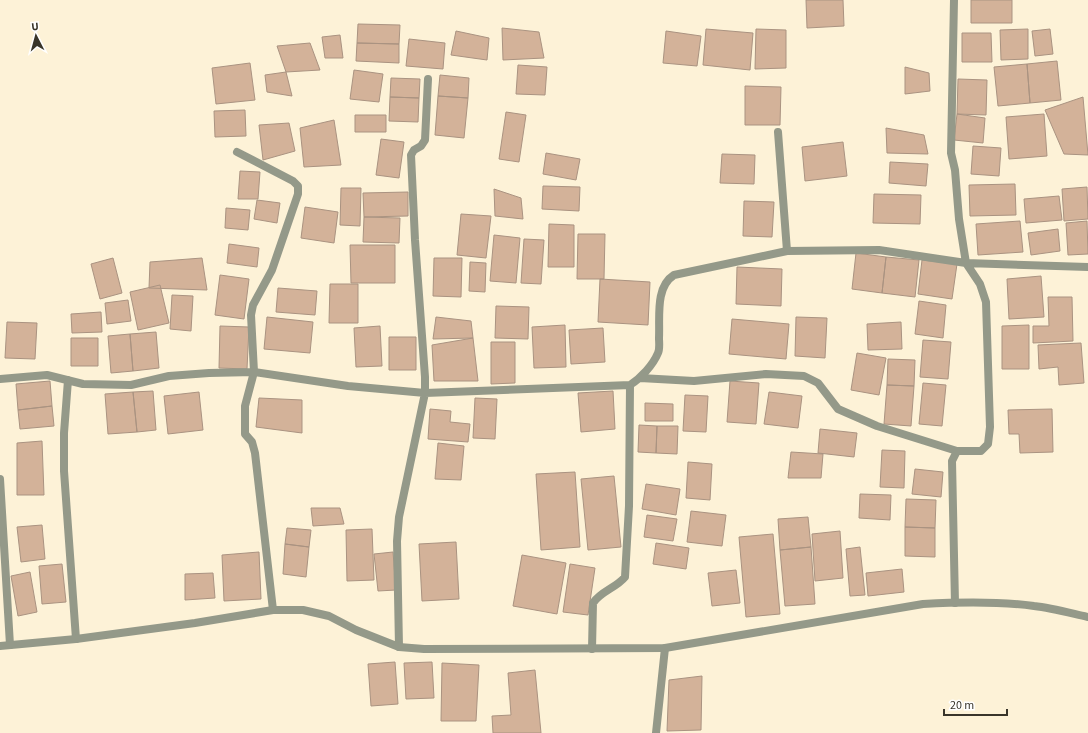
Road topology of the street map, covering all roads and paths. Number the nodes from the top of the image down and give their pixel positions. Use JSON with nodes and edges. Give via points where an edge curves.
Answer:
{"nodes":[{"id":1,"x":954,"y":0,"type":"edge"},
{"id":2,"x":428,"y":79,"type":"dead end"},
{"id":3,"x":778,"y":132,"type":"dead end"},
{"id":4,"x":238,"y":152,"type":"dead end"},
{"id":5,"x":788,"y":252,"type":"junction"},
{"id":6,"x":966,"y":264,"type":"junction"},
{"id":7,"x":1088,"y":266,"type":"edge"},
{"id":8,"x":254,"y":372,"type":"junction"},
{"id":9,"x":640,"y":378,"type":"junction"},
{"id":10,"x":0,"y":379,"type":"edge"},
{"id":11,"x":68,"y":380,"type":"junction"},
{"id":12,"x":630,"y":385,"type":"junction"},
{"id":13,"x":425,"y":393,"type":"junction"},
{"id":14,"x":957,"y":451,"type":"junction"},
{"id":15,"x":0,"y":479,"type":"edge"},
{"id":16,"x":955,"y":603,"type":"junction"},
{"id":17,"x":273,"y":610,"type":"junction"},
{"id":18,"x":1088,"y":617,"type":"edge"},
{"id":19,"x":76,"y":639,"type":"junction"},
{"id":20,"x":10,"y":645,"type":"junction"},
{"id":21,"x":0,"y":646,"type":"edge"},
{"id":22,"x":399,"y":647,"type":"junction"},
{"id":23,"x":665,"y":648,"type":"junction"},
{"id":24,"x":592,"y":649,"type":"junction"},
{"id":25,"x":656,"y":733,"type":"edge"}],
"edges":[{"from":1,"to":6,"type":"street","via":[[951,152]]},
{"from":2,"to":13,"type":"street","via":[[425,140],[411,156]]},
{"from":3,"to":5,"type":"street"},
{"from":4,"to":8,"type":"street","via":[[298,186],[298,194],[272,270],[253,305],[251,315]]},
{"from":5,"to":6,"type":"street","via":[[879,250]]},
{"from":5,"to":9,"type":"street","via":[[674,275],[668,279],[663,285],[661,296],[659,352]]},
{"from":6,"to":7,"type":"street"},
{"from":6,"to":14,"type":"street","via":[[980,284],[986,302],[990,427],[988,444],[981,451]]},
{"from":8,"to":11,"type":"street","via":[[169,376],[131,386],[83,384]]},
{"from":8,"to":13,"type":"street","via":[[348,386]]},
{"from":8,"to":17,"type":"street","via":[[245,406],[245,434],[252,442],[255,453]]},
{"from":9,"to":12,"type":"street"},
{"from":9,"to":14,"type":"street","via":[[694,381],[766,374],[804,376],[818,383],[838,409],[877,426]]},
{"from":10,"to":11,"type":"street","via":[[47,376]]},
{"from":11,"to":19,"type":"street","via":[[64,471]]},
{"from":12,"to":13,"type":"street"},
{"from":12,"to":24,"type":"street","via":[[629,506],[625,577],[619,584],[597,597],[593,603]]},
{"from":13,"to":22,"type":"street","via":[[399,517]]},
{"from":14,"to":16,"type":"street","via":[[952,461]]},
{"from":15,"to":20,"type":"street"},
{"from":16,"to":18,"type":"street","via":[[986,602],[1034,606]]},
{"from":16,"to":23,"type":"street","via":[[923,604]]},
{"from":17,"to":19,"type":"street"},
{"from":17,"to":22,"type":"street","via":[[303,610],[329,616]]},
{"from":19,"to":20,"type":"street"},
{"from":20,"to":21,"type":"street"},
{"from":22,"to":24,"type":"street"},
{"from":23,"to":24,"type":"street"},
{"from":23,"to":25,"type":"street"}]}
